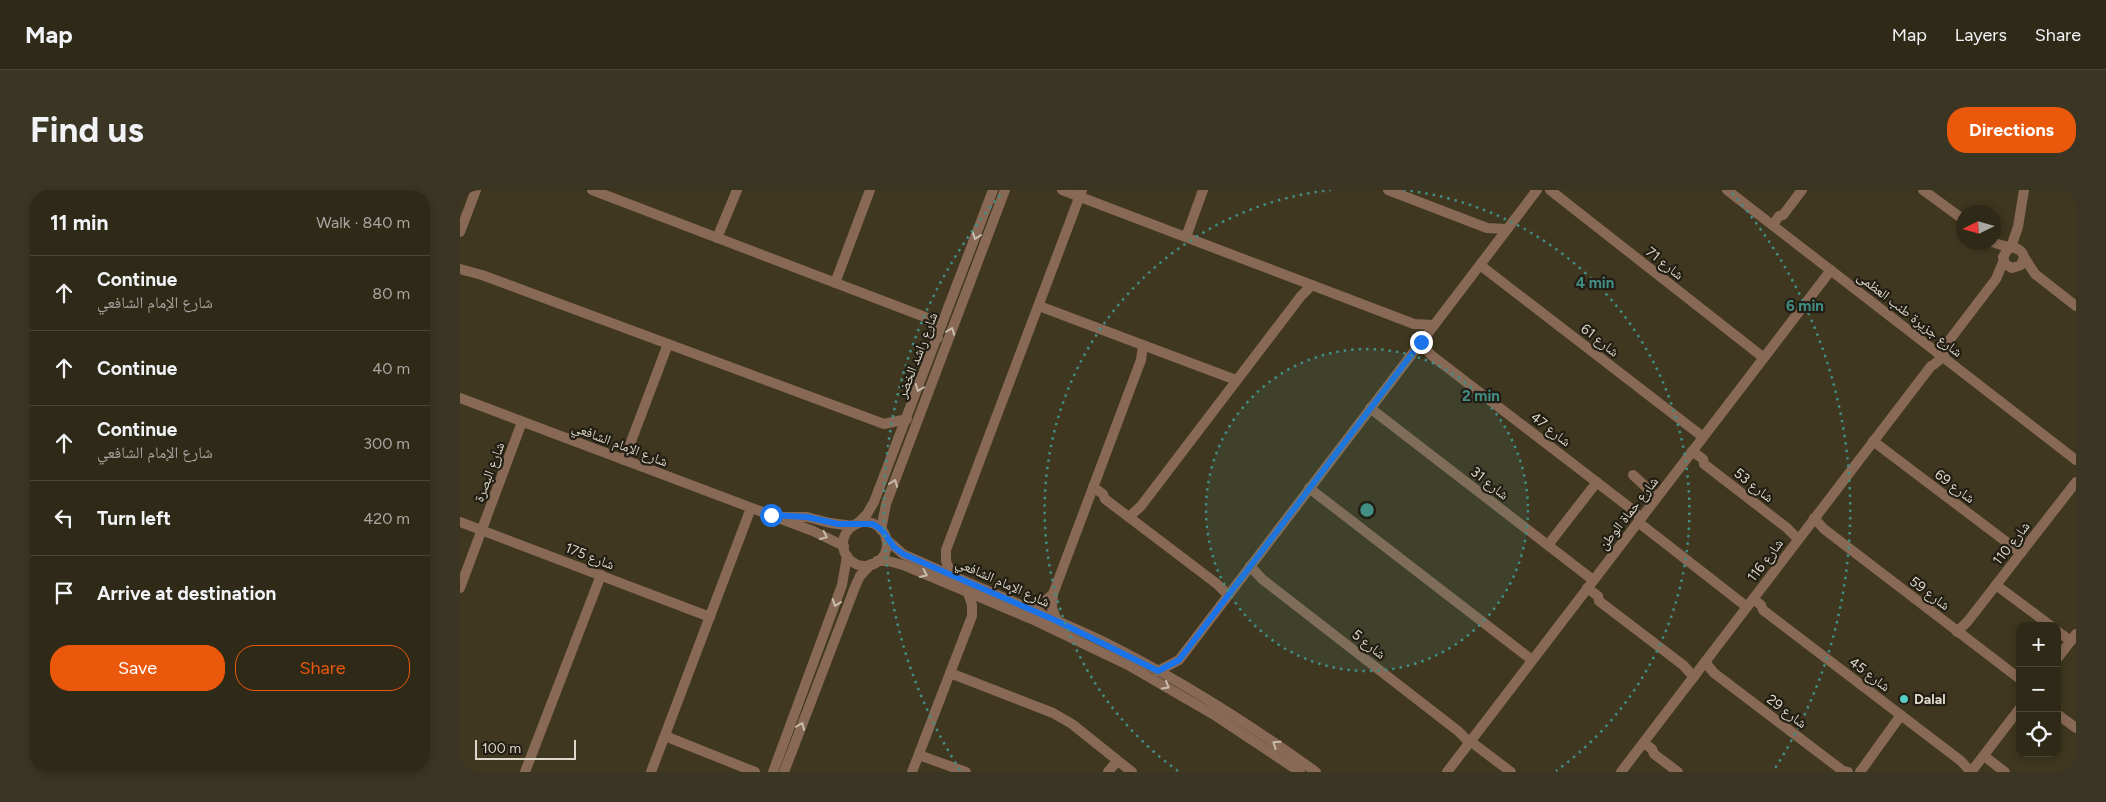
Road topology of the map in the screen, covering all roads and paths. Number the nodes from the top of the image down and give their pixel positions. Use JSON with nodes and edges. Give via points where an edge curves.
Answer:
{"nodes":[{"id":1,"x":476,"y":190,"type":"edge"},
{"id":2,"x":737,"y":190,"type":"edge"},
{"id":3,"x":870,"y":190,"type":"edge"},
{"id":4,"x":993,"y":190,"type":"edge"},
{"id":5,"x":1005,"y":190,"type":"edge"},
{"id":6,"x":1062,"y":190,"type":"edge"},
{"id":7,"x":1203,"y":190,"type":"edge"},
{"id":8,"x":1389,"y":190,"type":"edge"},
{"id":9,"x":1537,"y":190,"type":"edge"},
{"id":10,"x":1550,"y":190,"type":"edge"},
{"id":11,"x":1727,"y":190,"type":"edge"},
{"id":12,"x":1802,"y":190,"type":"edge"},
{"id":13,"x":1923,"y":190,"type":"edge"},
{"id":14,"x":2024,"y":190,"type":"edge"},
{"id":15,"x":596,"y":191,"type":"edge"},
{"id":16,"x":1081,"y":193,"type":"edge"},
{"id":17,"x":1956,"y":214,"type":"edge"},
{"id":18,"x":1775,"y":227,"type":"junction"},
{"id":19,"x":1487,"y":228,"type":"junction"},
{"id":20,"x":1507,"y":229,"type":"junction"},
{"id":21,"x":460,"y":232,"type":"edge"},
{"id":22,"x":1186,"y":237,"type":"junction"},
{"id":23,"x":720,"y":238,"type":"junction"},
{"id":24,"x":1500,"y":239,"type":"junction"},
{"id":25,"x":2001,"y":247,"type":"edge"},
{"id":26,"x":2012,"y":253,"type":"junction"},
{"id":27,"x":460,"y":264,"type":"edge"},
{"id":28,"x":1480,"y":265,"type":"junction"},
{"id":29,"x":2014,"y":268,"type":"junction"},
{"id":30,"x":460,"y":269,"type":"edge"},
{"id":31,"x":1831,"y":270,"type":"junction"},
{"id":32,"x":2035,"y":274,"type":"junction"},
{"id":33,"x":482,"y":275,"type":"junction"},
{"id":34,"x":1996,"y":279,"type":"junction"},
{"id":35,"x":835,"y":283,"type":"junction"},
{"id":36,"x":1309,"y":284,"type":"junction"},
{"id":37,"x":1039,"y":306,"type":"junction"},
{"id":38,"x":2076,"y":306,"type":"edge"},
{"id":39,"x":948,"y":311,"type":"junction"},
{"id":40,"x":926,"y":317,"type":"junction"},
{"id":41,"x":1414,"y":324,"type":"junction"},
{"id":42,"x":1434,"y":325,"type":"junction"},
{"id":43,"x":938,"y":338,"type":"junction"},
{"id":44,"x":1421,"y":342,"type":"junction"},
{"id":45,"x":668,"y":344,"type":"junction"},
{"id":46,"x":1146,"y":346,"type":"junction"},
{"id":47,"x":1939,"y":354,"type":"junction"},
{"id":48,"x":1764,"y":358,"type":"junction"},
{"id":49,"x":1236,"y":380,"type":"junction"},
{"id":50,"x":460,"y":398,"type":"edge"},
{"id":51,"x":1370,"y":408,"type":"junction"},
{"id":52,"x":907,"y":419,"type":"junction"},
{"id":53,"x":522,"y":422,"type":"junction"},
{"id":54,"x":884,"y":424,"type":"junction"},
{"id":55,"x":1703,"y":437,"type":"junction"},
{"id":56,"x":1873,"y":441,"type":"junction"},
{"id":57,"x":896,"y":445,"type":"junction"},
{"id":58,"x":1691,"y":453,"type":"junction"},
{"id":59,"x":624,"y":460,"type":"junction"},
{"id":60,"x":2076,"y":460,"type":"edge"},
{"id":61,"x":1633,"y":475,"type":"dead end"},
{"id":62,"x":1597,"y":482,"type":"junction"},
{"id":63,"x":2076,"y":482,"type":"edge"},
{"id":64,"x":1309,"y":488,"type":"junction"},
{"id":65,"x":1092,"y":490,"type":"junction"},
{"id":66,"x":1657,"y":497,"type":"junction"},
{"id":67,"x":751,"y":508,"type":"junction"},
{"id":68,"x":771,"y":515,"type":"junction"},
{"id":69,"x":1641,"y":518,"type":"junction"},
{"id":70,"x":1132,"y":519,"type":"junction"},
{"id":71,"x":1812,"y":520,"type":"junction"},
{"id":72,"x":460,"y":522,"type":"edge"},
{"id":73,"x":855,"y":525,"type":"junction"},
{"id":74,"x":482,"y":530,"type":"junction"},
{"id":75,"x":884,"y":534,"type":"junction"},
{"id":76,"x":1800,"y":537,"type":"junction"},
{"id":77,"x":1548,"y":545,"type":"junction"},
{"id":78,"x":946,"y":550,"type":"junction"},
{"id":79,"x":845,"y":551,"type":"junction"},
{"id":80,"x":2021,"y":553,"type":"junction"},
{"id":81,"x":874,"y":563,"type":"junction"},
{"id":82,"x":927,"y":564,"type":"junction"},
{"id":83,"x":1248,"y":568,"type":"junction"},
{"id":84,"x":951,"y":574,"type":"junction"},
{"id":85,"x":600,"y":575,"type":"junction"},
{"id":86,"x":1996,"y":585,"type":"junction"},
{"id":87,"x":1588,"y":587,"type":"junction"},
{"id":88,"x":460,"y":588,"type":"edge"},
{"id":89,"x":968,"y":593,"type":"junction"},
{"id":90,"x":1230,"y":593,"type":"junction"},
{"id":91,"x":1053,"y":594,"type":"junction"},
{"id":92,"x":991,"y":603,"type":"junction"},
{"id":93,"x":1750,"y":603,"type":"junction"},
{"id":94,"x":1032,"y":611,"type":"junction"},
{"id":95,"x":972,"y":616,"type":"junction"},
{"id":96,"x":710,"y":617,"type":"junction"},
{"id":97,"x":1057,"y":621,"type":"junction"},
{"id":98,"x":2046,"y":622,"type":"edge"},
{"id":99,"x":1960,"y":633,"type":"junction"},
{"id":100,"x":2061,"y":633,"type":"edge"},
{"id":101,"x":2074,"y":638,"type":"edge"},
{"id":102,"x":2061,"y":654,"type":"edge"},
{"id":103,"x":1179,"y":660,"type":"junction"},
{"id":104,"x":1532,"y":660,"type":"junction"},
{"id":105,"x":1699,"y":669,"type":"junction"},
{"id":106,"x":1158,"y":671,"type":"junction"},
{"id":107,"x":950,"y":673,"type":"junction"},
{"id":108,"x":2016,"y":676,"type":"edge"},
{"id":109,"x":1180,"y":683,"type":"junction"},
{"id":110,"x":2017,"y":712,"type":"edge"},
{"id":111,"x":1903,"y":716,"type":"junction"},
{"id":112,"x":2061,"y":717,"type":"edge"},
{"id":113,"x":2076,"y":728,"type":"edge"},
{"id":114,"x":665,"y":736,"type":"junction"},
{"id":115,"x":1471,"y":740,"type":"junction"},
{"id":116,"x":1642,"y":745,"type":"junction"},
{"id":117,"x":919,"y":755,"type":"junction"},
{"id":118,"x":1984,"y":756,"type":"junction"},
{"id":119,"x":1117,"y":761,"type":"junction"},
{"id":120,"x":774,"y":769,"type":"edge"},
{"id":121,"x":460,"y":770,"type":"edge"},
{"id":122,"x":753,"y":770,"type":"edge"},
{"id":123,"x":1973,"y":770,"type":"edge"},
{"id":124,"x":464,"y":772,"type":"edge"},
{"id":125,"x":526,"y":772,"type":"edge"},
{"id":126,"x":651,"y":772,"type":"edge"},
{"id":127,"x":784,"y":772,"type":"edge"},
{"id":128,"x":912,"y":772,"type":"edge"},
{"id":129,"x":966,"y":772,"type":"edge"},
{"id":130,"x":1108,"y":772,"type":"edge"},
{"id":131,"x":1132,"y":772,"type":"edge"},
{"id":132,"x":1300,"y":772,"type":"edge"},
{"id":133,"x":1316,"y":772,"type":"edge"},
{"id":134,"x":1447,"y":772,"type":"edge"},
{"id":135,"x":1511,"y":772,"type":"edge"},
{"id":136,"x":1622,"y":772,"type":"edge"},
{"id":137,"x":1678,"y":772,"type":"edge"},
{"id":138,"x":1844,"y":772,"type":"edge"},
{"id":139,"x":1860,"y":772,"type":"edge"},
{"id":140,"x":2005,"y":772,"type":"edge"}],
"edges":[{"from":1,"to":21,"type":"street"},
{"from":2,"to":23,"type":"street"},
{"from":3,"to":35,"type":"street"},
{"from":4,"to":39,"type":"street","name":"شارع راشد الخضر","one_way":true},
{"from":75,"to":5,"type":"street","name":"شارع راشد الخضر","one_way":true,"via":[[886,504]]},
{"from":6,"to":16,"type":"street"},
{"from":7,"to":22,"type":"street"},
{"from":8,"to":19,"type":"street"},
{"from":9,"to":20,"type":"street"},
{"from":10,"to":48,"type":"street","name":"شارع 71"},
{"from":11,"to":18,"type":"street","name":"شارع جزيرة طنب العظمى"},
{"from":12,"to":18,"type":"street"},
{"from":13,"to":17,"type":"street"},
{"from":14,"to":26,"type":"street"},
{"from":15,"to":23,"type":"street"},
{"from":16,"to":22,"type":"street"},
{"from":16,"to":37,"type":"street"},
{"from":18,"to":31,"type":"street","name":"شارع جزيرة طنب العظمى"},
{"from":19,"to":20,"type":"street"},
{"from":19,"to":24,"type":"street"},
{"from":20,"to":24,"type":"street"},
{"from":22,"to":36,"type":"street"},
{"from":23,"to":35,"type":"street"},
{"from":24,"to":28,"type":"street"},
{"from":25,"to":26,"type":"street"},
{"from":26,"to":29,"type":"street"},
{"from":26,"to":29,"type":"street","name":"شارع 116","via":[[2023,262]]},
{"from":26,"to":32,"type":"street"},
{"from":26,"to":34,"type":"street","name":"شارع 116"},
{"from":27,"to":33,"type":"street"},
{"from":28,"to":42,"type":"street"},
{"from":28,"to":55,"type":"street","name":"شارع 61"},
{"from":29,"to":32,"type":"street"},
{"from":29,"to":34,"type":"street","name":"شارع 116"},
{"from":30,"to":33,"type":"street"},
{"from":31,"to":47,"type":"street","name":"شارع جزيرة طنب العظمى"},
{"from":31,"to":48,"type":"street","name":"شارع حماة الوطن"},
{"from":32,"to":38,"type":"street"},
{"from":33,"to":45,"type":"street"},
{"from":34,"to":47,"type":"street","name":"شارع 116","via":[[1948,342],[1948,347]]},
{"from":35,"to":40,"type":"street"},
{"from":36,"to":41,"type":"street"},
{"from":36,"to":49,"type":"street"},
{"from":37,"to":46,"type":"street"},
{"from":37,"to":78,"type":"street"},
{"from":39,"to":40,"type":"street"},
{"from":39,"to":43,"type":"street","name":"شارع راشد الخضر"},
{"from":40,"to":43,"type":"street"},
{"from":41,"to":42,"type":"street"},
{"from":41,"to":44,"type":"street","name":"شارع 47"},
{"from":42,"to":44,"type":"street"},
{"from":43,"to":52,"type":"street","name":"شارع راشد الخضر","one_way":true},
{"from":44,"to":51,"type":"street"},
{"from":44,"to":62,"type":"street","name":"شارع 47","via":[[1427,354]]},
{"from":45,"to":54,"type":"street"},
{"from":45,"to":59,"type":"street"},
{"from":46,"to":49,"type":"street"},
{"from":46,"to":65,"type":"street"},
{"from":47,"to":56,"type":"street","name":"شارع 116"},
{"from":47,"to":60,"type":"street","name":"شارع جزيرة طنب العظمى"},
{"from":48,"to":55,"type":"street","name":"شارع حماة الوطن"},
{"from":49,"to":70,"type":"street"},
{"from":50,"to":53,"type":"street","name":"شارع الإمام الشافعي"},
{"from":51,"to":64,"type":"street"},
{"from":51,"to":77,"type":"street","name":"شارع 31"},
{"from":52,"to":54,"type":"street"},
{"from":52,"to":57,"type":"street","name":"شارع راشد الخضر"},
{"from":53,"to":59,"type":"street","name":"شارع الإمام الشافعي"},
{"from":53,"to":74,"type":"street","name":"شارع البصرة"},
{"from":54,"to":57,"type":"street"},
{"from":55,"to":58,"type":"street","name":"شارع حماة الوطن"},
{"from":56,"to":71,"type":"street","name":"شارع 116"},
{"from":56,"to":80,"type":"street","name":"شارع 69"},
{"from":57,"to":73,"type":"street","name":"شارع راشد الخضر","via":[[874,502]]},
{"from":58,"to":66,"type":"street","name":"شارع حماة الوطن"},
{"from":58,"to":76,"type":"street","name":"شارع 53","via":[[1703,459],[1704,464]]},
{"from":59,"to":67,"type":"street","name":"شارع الإمام الشافعي"},
{"from":61,"to":66,"type":"street"},
{"from":62,"to":69,"type":"street","name":"شارع 47","via":[[1634,507]]},
{"from":62,"to":77,"type":"street"},
{"from":63,"to":80,"type":"street","name":"شارع 110"},
{"from":64,"to":83,"type":"street"},
{"from":64,"to":104,"type":"street"},
{"from":65,"to":70,"type":"street"},
{"from":65,"to":91,"type":"street"},
{"from":66,"to":69,"type":"street","name":"شارع حماة الوطن"},
{"from":67,"to":68,"type":"street","name":"شارع الإمام الشافعي"},
{"from":67,"to":96,"type":"street"},
{"from":68,"to":73,"type":"street","name":"شارع الإمام الشافعي"},
{"from":68,"to":79,"type":"street","name":"شارع الإمام الشافعي","one_way":true,"via":[[821,534]]},
{"from":69,"to":87,"type":"street","name":"شارع حماة الوطن"},
{"from":69,"to":93,"type":"street","name":"شارع 47"},
{"from":70,"to":90,"type":"street","via":[[1219,588]]},
{"from":71,"to":76,"type":"street","name":"شارع 116"},
{"from":71,"to":99,"type":"street","name":"شارع 59"},
{"from":72,"to":74,"type":"street","name":"شارع 175"},
{"from":73,"to":75,"type":"street","via":[[873,524]]},
{"from":73,"to":79,"type":"street","via":[[846,532]]},
{"from":74,"to":85,"type":"street","name":"شارع 175"},
{"from":74,"to":88,"type":"street","name":"شارع البصرة"},
{"from":75,"to":81,"type":"street","via":[[885,551]]},
{"from":75,"to":82,"type":"street","name":"شارع الإمام الشافعي","via":[[903,554]]},
{"from":76,"to":93,"type":"street","name":"شارع 116"},
{"from":77,"to":87,"type":"street","name":"شارع 31"},
{"from":78,"to":82,"type":"street"},
{"from":78,"to":84,"type":"street"},
{"from":79,"to":81,"type":"street","via":[[855,563]]},
{"from":79,"to":120,"type":"street","one_way":true,"via":[[842,585]]},
{"from":80,"to":86,"type":"street","name":"شارع 110"},
{"from":81,"to":89,"type":"street","name":"شارع الإمام الشافعي","one_way":true,"via":[[898,563]]},
{"from":127,"to":81,"type":"street","one_way":true,"via":[[854,586]]},
{"from":82,"to":84,"type":"street","name":"شارع الإمام الشافعي"},
{"from":83,"to":90,"type":"street"},
{"from":83,"to":115,"type":"street","name":"شارع 5","via":[[1258,579],[1458,731],[1464,731]]},
{"from":84,"to":94,"type":"street","name":"شارع الإمام الشافعي"},
{"from":85,"to":96,"type":"street","name":"شارع 175"},
{"from":85,"to":125,"type":"street"},
{"from":86,"to":98,"type":"street"},
{"from":86,"to":99,"type":"street","name":"شارع 110"},
{"from":87,"to":104,"type":"street","name":"شارع حماة الوطن"},
{"from":87,"to":105,"type":"street","name":"شارع 31","via":[[1599,601],[1684,669]]},
{"from":89,"to":92,"type":"street","name":"شارع الإمام الشافعي"},
{"from":89,"to":95,"type":"street"},
{"from":90,"to":103,"type":"street"},
{"from":91,"to":94,"type":"street"},
{"from":91,"to":97,"type":"street","via":[[1052,608]]},
{"from":92,"to":95,"type":"street"},
{"from":92,"to":132,"type":"street","name":"شارع الإمام الشافعي","one_way":true,"via":[[1136,669],[1216,716]]},
{"from":93,"to":105,"type":"street","name":"شارع 116"},
{"from":93,"to":111,"type":"street","name":"شارع 45"},
{"from":94,"to":97,"type":"street","name":"شارع الإمام الشافعي"},
{"from":95,"to":107,"type":"street"},
{"from":96,"to":114,"type":"street"},
{"from":97,"to":106,"type":"street","name":"شارع الإمام الشافعي"},
{"from":99,"to":108,"type":"street","name":"شارع 59"},
{"from":100,"to":101,"type":"street"},
{"from":101,"to":102,"type":"street"},
{"from":103,"to":106,"type":"street"},
{"from":103,"to":109,"type":"street"},
{"from":104,"to":115,"type":"street","name":"شارع حماة الوطن"},
{"from":105,"to":116,"type":"street","name":"شارع 116"},
{"from":105,"to":138,"type":"street","name":"شارع 29","via":[[1714,673]]},
{"from":106,"to":109,"type":"street","name":"شارع الإمام الشافعي"},
{"from":107,"to":117,"type":"street"},
{"from":107,"to":119,"type":"street","via":[[1052,713],[1072,724]]},
{"from":133,"to":109,"type":"street","name":"شارع الإمام الشافعي","one_way":true},
{"from":110,"to":118,"type":"street"},
{"from":111,"to":123,"type":"street","name":"شارع 45","via":[[1961,761],[1967,761]]},
{"from":111,"to":139,"type":"street","via":[[1893,724],[1893,729]]},
{"from":112,"to":113,"type":"street"},
{"from":114,"to":122,"type":"street"},
{"from":114,"to":126,"type":"street"},
{"from":115,"to":134,"type":"street","name":"شارع حماة الوطن"},
{"from":115,"to":135,"type":"street","name":"شارع 5"},
{"from":116,"to":136,"type":"street","name":"شارع 116"},
{"from":116,"to":137,"type":"street"},
{"from":117,"to":128,"type":"street"},
{"from":117,"to":129,"type":"street"},
{"from":118,"to":123,"type":"street"},
{"from":118,"to":140,"type":"street"},
{"from":119,"to":130,"type":"street"},
{"from":119,"to":131,"type":"street"},
{"from":120,"to":122,"type":"street"},
{"from":121,"to":124,"type":"street"}]}
